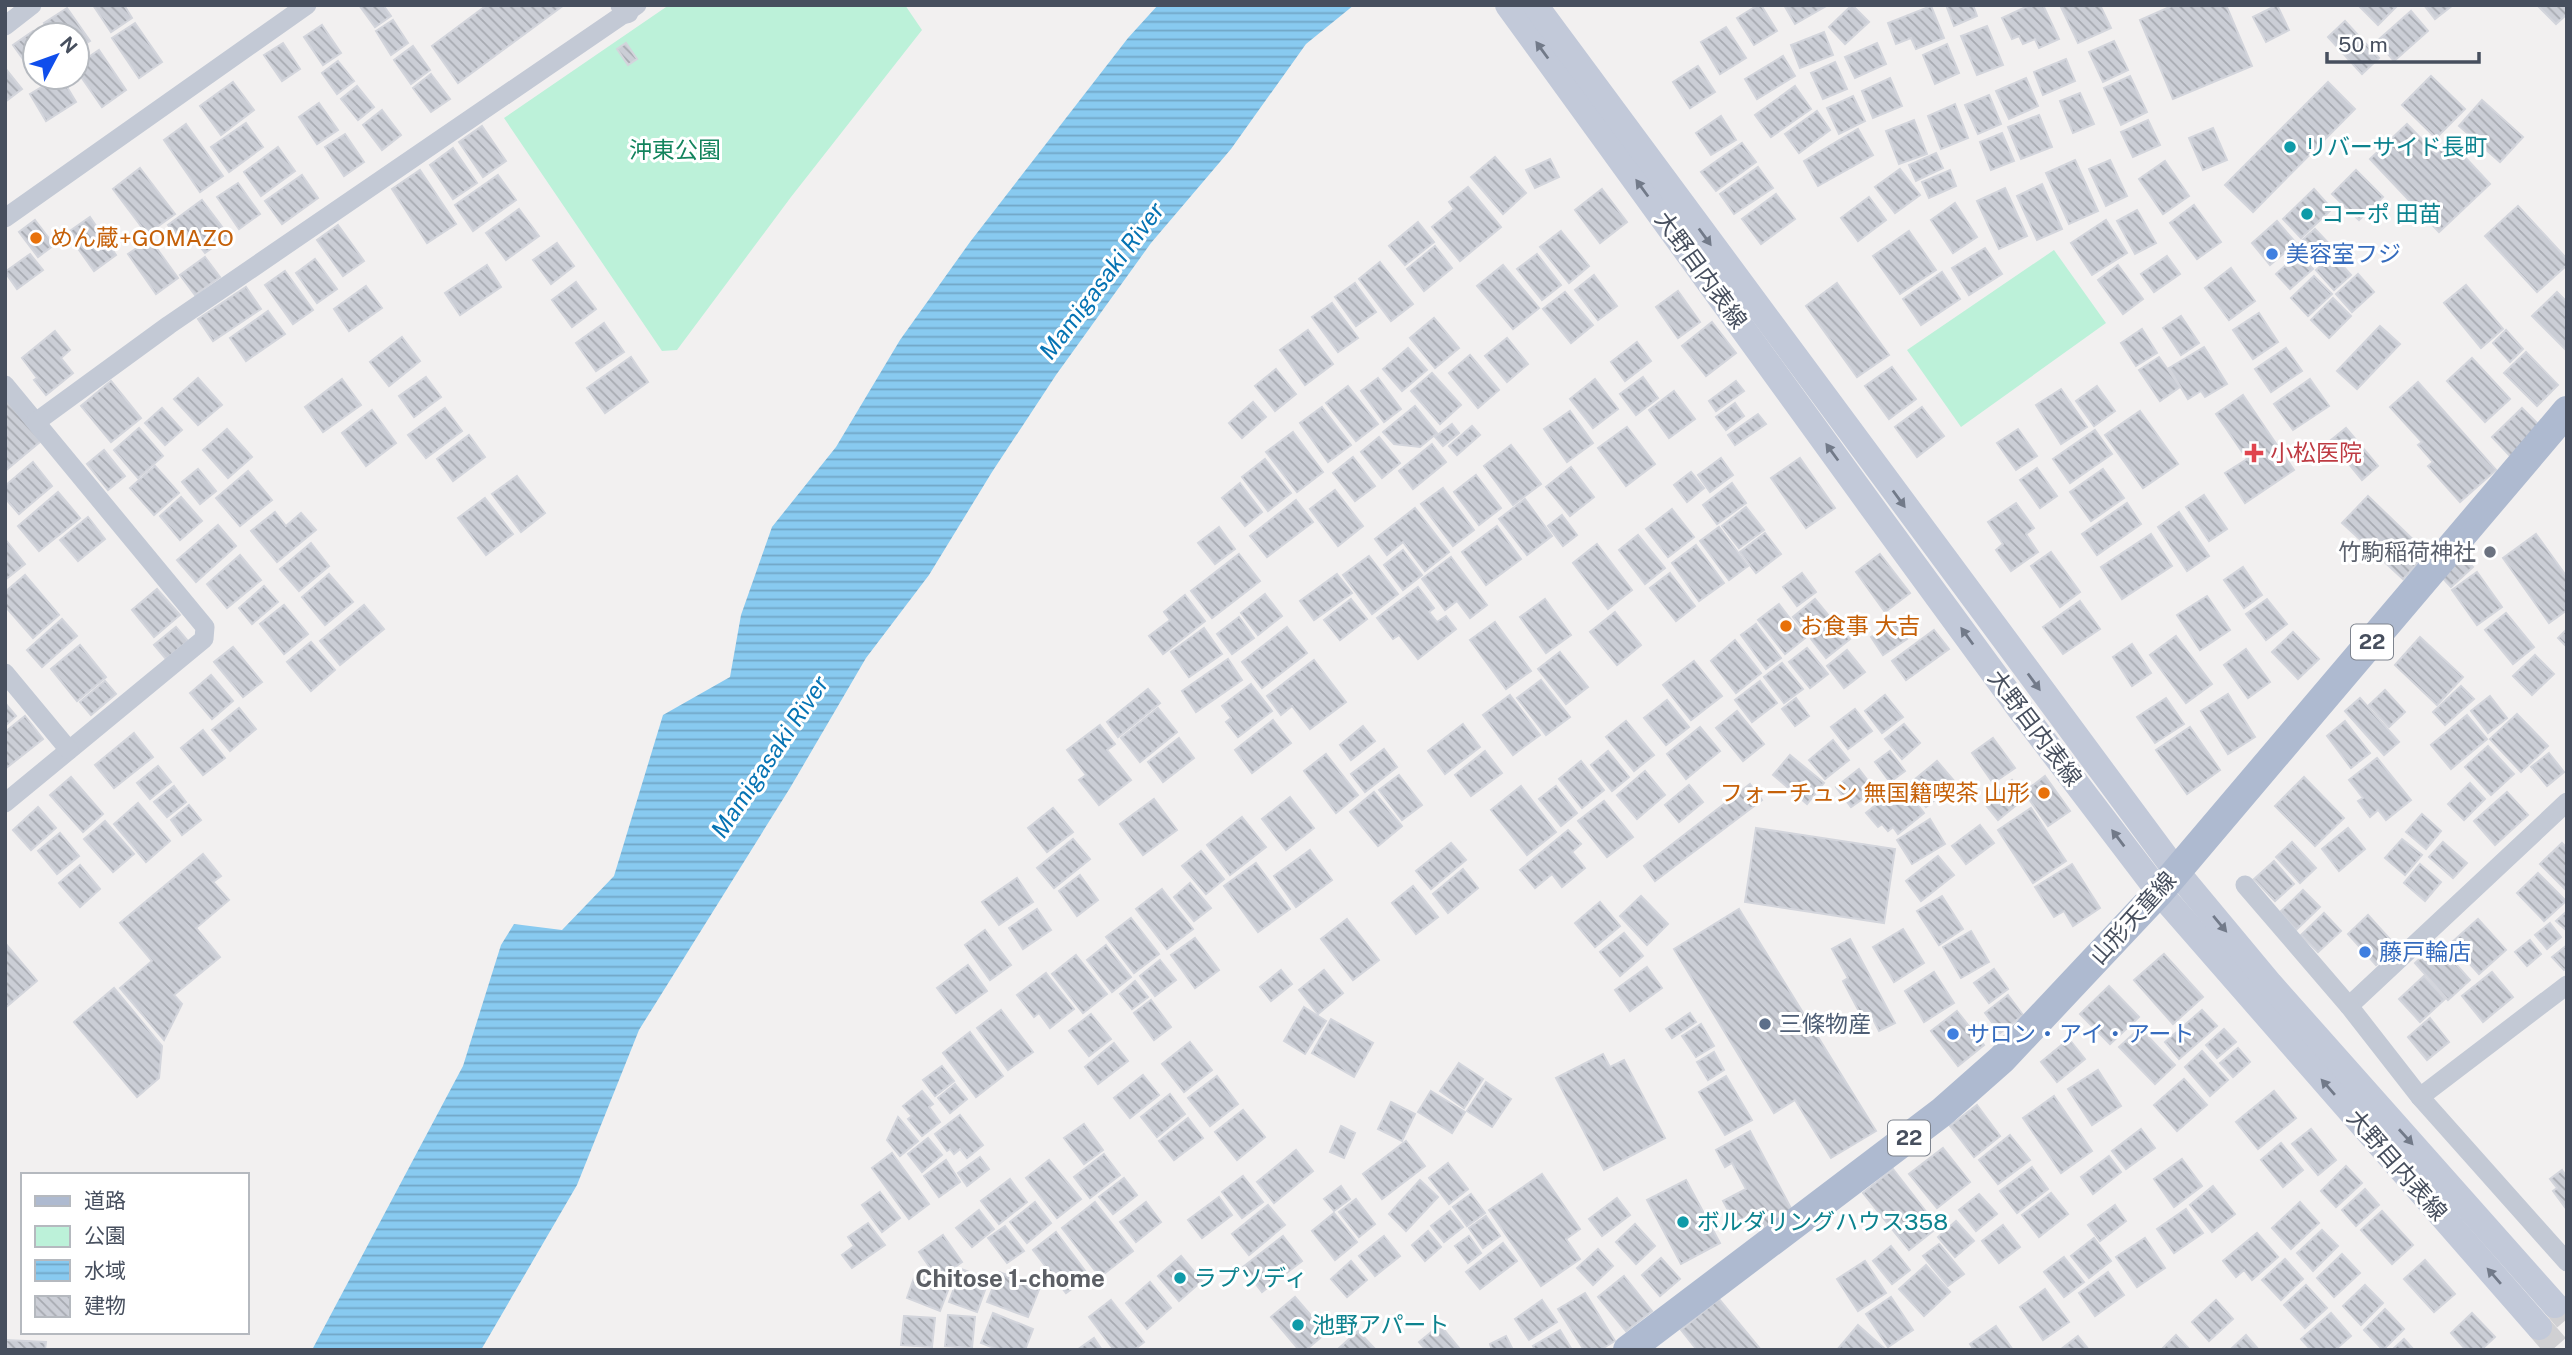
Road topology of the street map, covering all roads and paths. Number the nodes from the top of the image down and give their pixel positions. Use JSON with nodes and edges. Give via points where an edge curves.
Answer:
{"nodes":[{"id":1,"x":32,"y":5,"type":"edge"},
{"id":2,"x":307,"y":5,"type":"edge"},
{"id":3,"x":1508,"y":5,"type":"edge"},
{"id":4,"x":1535,"y":5,"type":"edge"},
{"id":5,"x":629,"y":8,"type":"edge"},
{"id":6,"x":5,"y":26,"type":"edge"},
{"id":7,"x":1584,"y":89,"type":"junction"},
{"id":8,"x":5,"y":218,"type":"edge"},
{"id":9,"x":5,"y":384,"type":"edge"},
{"id":10,"x":2567,"y":411,"type":"edge"},
{"id":11,"x":36,"y":422,"type":"junction"},
{"id":12,"x":5,"y":673,"type":"edge"},
{"id":13,"x":69,"y":750,"type":"junction"},
{"id":14,"x":2567,"y":802,"type":"edge"},
{"id":15,"x":5,"y":803,"type":"edge"},
{"id":16,"x":2168,"y":882,"type":"junction"},
{"id":17,"x":2245,"y":884,"type":"dead end"},
{"id":18,"x":2567,"y":985,"type":"edge"},
{"id":19,"x":2349,"y":1006,"type":"junction"},
{"id":20,"x":2420,"y":1097,"type":"junction"},
{"id":21,"x":2567,"y":1262,"type":"edge"},
{"id":22,"x":2555,"y":1305,"type":"tunnel mouth"},
{"id":23,"x":2539,"y":1327,"type":"tunnel mouth"},
{"id":24,"x":1628,"y":1350,"type":"edge"}],
"edges":[{"from":1,"to":6,"type":"street"},
{"from":2,"to":8,"type":"street"},
{"from":7,"to":3,"type":"main road","one_way":true},
{"from":4,"to":7,"type":"main road"},
{"from":5,"to":11,"type":"street"},
{"from":7,"to":16,"type":"main road","name":"大野目内表線","via":[[1877,514]]},
{"from":9,"to":11,"type":"street"},
{"from":10,"to":16,"type":"main road","name":"山形天童線","number":"22"},
{"from":11,"to":13,"type":"street","via":[[205,627],[204,639]]},
{"from":12,"to":13,"type":"street"},
{"from":13,"to":15,"type":"street"},
{"from":14,"to":19,"type":"street"},
{"from":16,"to":22,"type":"main road","name":"大野目内表線","one_way":true,"via":[[2270,984]]},
{"from":23,"to":16,"type":"main road","name":"大野目内表線","one_way":true},
{"from":16,"to":24,"type":"main road","name":"山形天童線","number":"22","via":[[2002,1059],[1942,1112]]},
{"from":17,"to":19,"type":"street"},
{"from":18,"to":20,"type":"street"},
{"from":19,"to":20,"type":"street"},
{"from":20,"to":21,"type":"street"}]}
